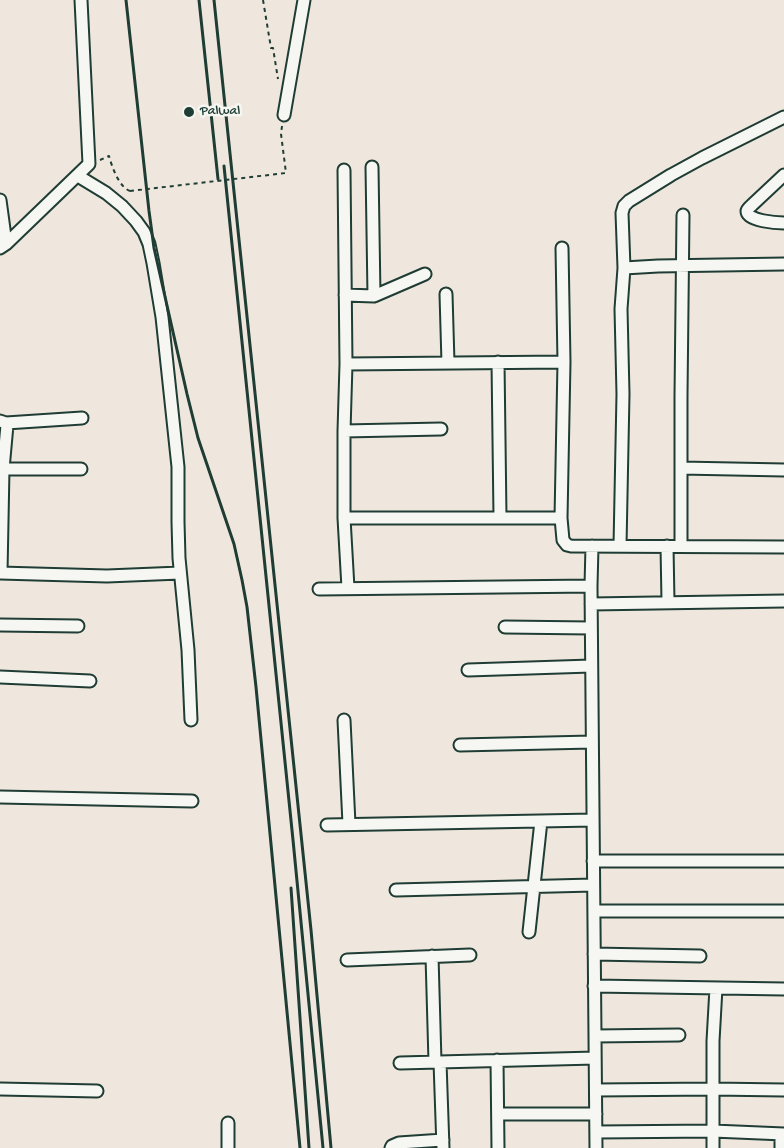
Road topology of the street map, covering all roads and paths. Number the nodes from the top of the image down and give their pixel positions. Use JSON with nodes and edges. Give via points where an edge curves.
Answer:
{"nodes":[{"id":1,"x":81,"y":0,"type":"edge"},
{"id":2,"x":264,"y":0,"type":"edge"},
{"id":3,"x":304,"y":0,"type":"edge"},
{"id":4,"x":280,"y":86,"type":"dead end"},
{"id":5,"x":284,"y":115,"type":"joint"},
{"id":6,"x":784,"y":117,"type":"edge"},
{"id":7,"x":89,"y":164,"type":"junction"},
{"id":8,"x":372,"y":167,"type":"dead end"},
{"id":9,"x":344,"y":170,"type":"dead end"},
{"id":10,"x":784,"y":175,"type":"edge"},
{"id":11,"x":78,"y":176,"type":"junction"},
{"id":12,"x":0,"y":200,"type":"edge"},
{"id":13,"x":683,"y":215,"type":"dead end"},
{"id":14,"x":784,"y":223,"type":"edge"},
{"id":15,"x":3,"y":246,"type":"edge"},
{"id":16,"x":562,"y":248,"type":"dead end"},
{"id":17,"x":784,"y":264,"type":"edge"},
{"id":18,"x":683,"y":266,"type":"junction"},
{"id":19,"x":624,"y":268,"type":"junction"},
{"id":20,"x":425,"y":274,"type":"dead end"},
{"id":21,"x":446,"y":294,"type":"dead end"},
{"id":22,"x":345,"y":295,"type":"junction"},
{"id":23,"x":374,"y":296,"type":"junction"},
{"id":24,"x":498,"y":362,"type":"junction"},
{"id":25,"x":564,"y":362,"type":"junction"},
{"id":26,"x":448,"y":363,"type":"junction"},
{"id":27,"x":346,"y":364,"type":"junction"},
{"id":28,"x":82,"y":418,"type":"dead end"},
{"id":29,"x":3,"y":422,"type":"edge"},
{"id":30,"x":441,"y":429,"type":"dead end"},
{"id":31,"x":344,"y":431,"type":"junction"},
{"id":32,"x":681,"y":468,"type":"junction"},
{"id":33,"x":2,"y":469,"type":"edge"},
{"id":34,"x":81,"y":469,"type":"dead end"},
{"id":35,"x":784,"y":470,"type":"edge"},
{"id":36,"x":500,"y":517,"type":"junction"},
{"id":37,"x":344,"y":518,"type":"junction"},
{"id":38,"x":561,"y":518,"type":"junction"},
{"id":39,"x":592,"y":546,"type":"junction"},
{"id":40,"x":620,"y":546,"type":"junction"},
{"id":41,"x":667,"y":546,"type":"junction"},
{"id":42,"x":681,"y":546,"type":"junction"},
{"id":43,"x":784,"y":546,"type":"edge"},
{"id":44,"x":1,"y":573,"type":"edge"},
{"id":45,"x":180,"y":573,"type":"junction"},
{"id":46,"x":590,"y":586,"type":"junction"},
{"id":47,"x":348,"y":588,"type":"junction"},
{"id":48,"x":319,"y":589,"type":"dead end"},
{"id":49,"x":784,"y":601,"type":"edge"},
{"id":50,"x":668,"y":602,"type":"junction"},
{"id":51,"x":591,"y":604,"type":"junction"},
{"id":52,"x":0,"y":625,"type":"edge"},
{"id":53,"x":78,"y":626,"type":"dead end"},
{"id":54,"x":504,"y":627,"type":"dead end"},
{"id":55,"x":591,"y":628,"type":"junction"},
{"id":56,"x":591,"y":666,"type":"junction"},
{"id":57,"x":468,"y":670,"type":"dead end"},
{"id":58,"x":0,"y":677,"type":"edge"},
{"id":59,"x":90,"y":681,"type":"dead end"},
{"id":60,"x":191,"y":720,"type":"dead end"},
{"id":61,"x":344,"y":720,"type":"dead end"},
{"id":62,"x":592,"y":742,"type":"junction"},
{"id":63,"x":460,"y":746,"type":"dead end"},
{"id":64,"x":0,"y":797,"type":"edge"},
{"id":65,"x":192,"y":801,"type":"dead end"},
{"id":66,"x":593,"y":820,"type":"junction"},
{"id":67,"x":541,"y":821,"type":"junction"},
{"id":68,"x":349,"y":824,"type":"junction"},
{"id":69,"x":327,"y":825,"type":"dead end"},
{"id":70,"x":593,"y":861,"type":"junction"},
{"id":71,"x":784,"y":861,"type":"edge"},
{"id":72,"x":593,"y":885,"type":"junction"},
{"id":73,"x":534,"y":886,"type":"junction"},
{"id":74,"x":396,"y":890,"type":"dead end"},
{"id":75,"x":784,"y":911,"type":"edge"},
{"id":76,"x":594,"y":912,"type":"junction"},
{"id":77,"x":529,"y":932,"type":"dead end"},
{"id":78,"x":594,"y":954,"type":"junction"},
{"id":79,"x":470,"y":955,"type":"dead end"},
{"id":80,"x":432,"y":956,"type":"junction"},
{"id":81,"x":700,"y":956,"type":"dead end"},
{"id":82,"x":348,"y":960,"type":"dead end"},
{"id":83,"x":594,"y":986,"type":"junction"},
{"id":84,"x":716,"y":988,"type":"junction"},
{"id":85,"x":784,"y":989,"type":"edge"},
{"id":86,"x":679,"y":1035,"type":"dead end"},
{"id":87,"x":595,"y":1036,"type":"junction"},
{"id":88,"x":595,"y":1058,"type":"junction"},
{"id":89,"x":497,"y":1060,"type":"junction"},
{"id":90,"x":437,"y":1062,"type":"junction"},
{"id":91,"x":400,"y":1063,"type":"dead end"},
{"id":92,"x":0,"y":1089,"type":"edge"},
{"id":93,"x":713,"y":1089,"type":"junction"},
{"id":94,"x":596,"y":1090,"type":"junction"},
{"id":95,"x":784,"y":1090,"type":"edge"},
{"id":96,"x":97,"y":1091,"type":"dead end"},
{"id":97,"x":498,"y":1114,"type":"junction"},
{"id":98,"x":596,"y":1114,"type":"junction"},
{"id":99,"x":228,"y":1123,"type":"dead end"},
{"id":100,"x":713,"y":1131,"type":"junction"},
{"id":101,"x":597,"y":1132,"type":"junction"},
{"id":102,"x":782,"y":1134,"type":"edge"},
{"id":103,"x":443,"y":1144,"type":"edge"},
{"id":104,"x":228,"y":1148,"type":"edge"},
{"id":105,"x":391,"y":1148,"type":"edge"},
{"id":106,"x":498,"y":1148,"type":"edge"},
{"id":107,"x":596,"y":1148,"type":"edge"},
{"id":108,"x":713,"y":1148,"type":"edge"},
{"id":109,"x":781,"y":1148,"type":"edge"}],
"edges":[{"from":1,"to":7,"type":"street"},
{"from":2,"to":4,"type":"path"},
{"from":3,"to":5,"type":"street"},
{"from":5,"to":7,"type":"path","bridge":true,"via":[[281,134],[286,173],[130,191],[122,186],[109,156]]},
{"from":6,"to":19,"type":"street","via":[[679,170],[629,201],[622,213]]},
{"from":7,"to":11,"type":"street"},
{"from":8,"to":23,"type":"street"},
{"from":9,"to":22,"type":"street"},
{"from":10,"to":14,"type":"street","via":[[747,212],[760,220]]},
{"from":11,"to":15,"type":"street"},
{"from":11,"to":45,"type":"street","via":[[122,206],[144,232],[149,244],[162,317],[178,467]]},
{"from":12,"to":15,"type":"street"},
{"from":13,"to":18,"type":"street"},
{"from":16,"to":25,"type":"street"},
{"from":17,"to":18,"type":"street"},
{"from":18,"to":19,"type":"street"},
{"from":18,"to":32,"type":"street"},
{"from":19,"to":40,"type":"street"},
{"from":20,"to":23,"type":"street"},
{"from":21,"to":26,"type":"street"},
{"from":22,"to":23,"type":"street"},
{"from":22,"to":27,"type":"street"},
{"from":24,"to":25,"type":"street"},
{"from":24,"to":26,"type":"street"},
{"from":24,"to":36,"type":"street"},
{"from":25,"to":38,"type":"street"},
{"from":26,"to":27,"type":"street"},
{"from":27,"to":31,"type":"street"},
{"from":28,"to":29,"type":"street"},
{"from":29,"to":33,"type":"street","via":[[7,425]]},
{"from":30,"to":31,"type":"street"},
{"from":31,"to":37,"type":"street"},
{"from":32,"to":35,"type":"street"},
{"from":32,"to":42,"type":"street"},
{"from":33,"to":34,"type":"street"},
{"from":33,"to":44,"type":"street"},
{"from":36,"to":37,"type":"street"},
{"from":36,"to":38,"type":"street"},
{"from":37,"to":47,"type":"street"},
{"from":38,"to":39,"type":"street","via":[[563,540],[567,545]]},
{"from":39,"to":40,"type":"street"},
{"from":39,"to":46,"type":"street"},
{"from":40,"to":41,"type":"street"},
{"from":41,"to":42,"type":"street"},
{"from":41,"to":50,"type":"street"},
{"from":42,"to":43,"type":"street"},
{"from":44,"to":45,"type":"street","via":[[107,576]]},
{"from":45,"to":60,"type":"street"},
{"from":46,"to":47,"type":"street"},
{"from":46,"to":51,"type":"street"},
{"from":47,"to":48,"type":"street"},
{"from":49,"to":50,"type":"street"},
{"from":50,"to":51,"type":"street"},
{"from":51,"to":55,"type":"street"},
{"from":52,"to":53,"type":"street"},
{"from":54,"to":55,"type":"street"},
{"from":55,"to":56,"type":"street"},
{"from":56,"to":57,"type":"street"},
{"from":56,"to":62,"type":"street"},
{"from":58,"to":59,"type":"street"},
{"from":61,"to":68,"type":"street"},
{"from":62,"to":63,"type":"street"},
{"from":62,"to":66,"type":"street"},
{"from":64,"to":65,"type":"street"},
{"from":66,"to":67,"type":"street"},
{"from":66,"to":70,"type":"street"},
{"from":67,"to":68,"type":"street"},
{"from":67,"to":73,"type":"street"},
{"from":68,"to":69,"type":"street"},
{"from":70,"to":71,"type":"street"},
{"from":70,"to":72,"type":"street"},
{"from":72,"to":73,"type":"street"},
{"from":72,"to":76,"type":"street"},
{"from":73,"to":74,"type":"street"},
{"from":73,"to":77,"type":"street"},
{"from":75,"to":76,"type":"street"},
{"from":76,"to":78,"type":"street"},
{"from":78,"to":81,"type":"street"},
{"from":78,"to":83,"type":"street"},
{"from":79,"to":80,"type":"street"},
{"from":80,"to":82,"type":"street"},
{"from":80,"to":90,"type":"street"},
{"from":83,"to":84,"type":"street"},
{"from":83,"to":87,"type":"street"},
{"from":84,"to":85,"type":"street"},
{"from":84,"to":93,"type":"street"},
{"from":86,"to":87,"type":"street"},
{"from":87,"to":88,"type":"street"},
{"from":88,"to":89,"type":"street"},
{"from":88,"to":94,"type":"street"},
{"from":89,"to":90,"type":"street"},
{"from":89,"to":97,"type":"street"},
{"from":90,"to":91,"type":"street"},
{"from":90,"to":103,"type":"street"},
{"from":92,"to":96,"type":"street"},
{"from":93,"to":94,"type":"street"},
{"from":93,"to":95,"type":"street"},
{"from":93,"to":100,"type":"street"},
{"from":94,"to":98,"type":"street"},
{"from":97,"to":98,"type":"street"},
{"from":97,"to":106,"type":"street"},
{"from":98,"to":101,"type":"street"},
{"from":99,"to":104,"type":"street"},
{"from":100,"to":101,"type":"street"},
{"from":100,"to":102,"type":"street"},
{"from":100,"to":108,"type":"street"},
{"from":101,"to":107,"type":"street"},
{"from":102,"to":109,"type":"street"},
{"from":103,"to":105,"type":"street","via":[[398,1144]]}]}
